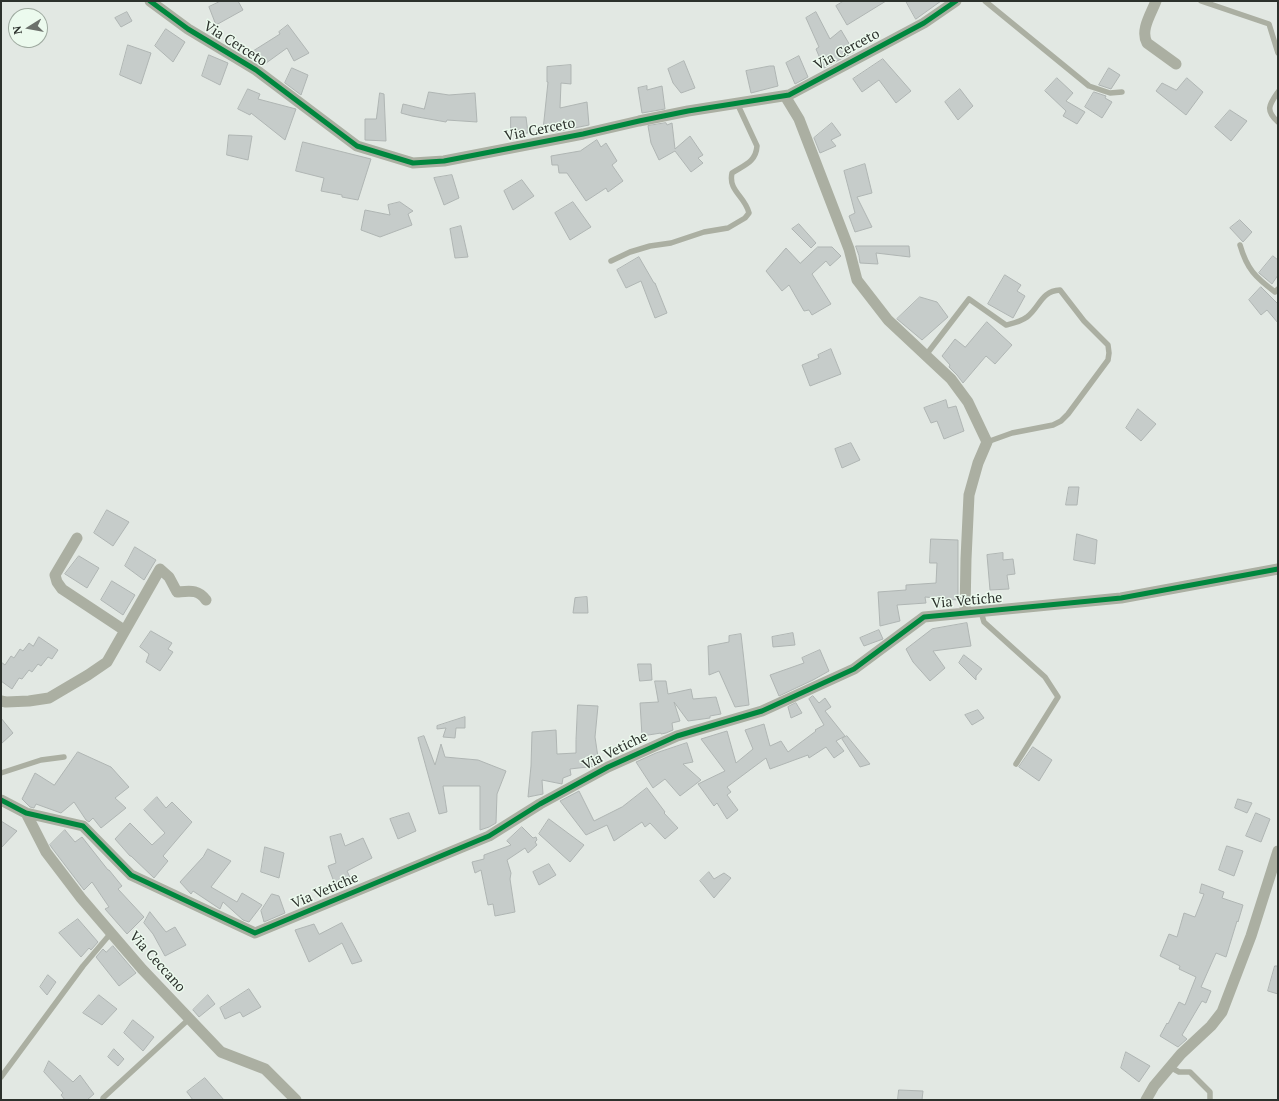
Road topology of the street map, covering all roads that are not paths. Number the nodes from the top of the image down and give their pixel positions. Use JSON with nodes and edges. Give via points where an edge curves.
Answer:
{"nodes":[{"id":1,"x":150,"y":1,"type":"edge"},
{"id":2,"x":956,"y":1,"type":"edge"},
{"id":3,"x":985,"y":1,"type":"edge"},
{"id":4,"x":1156,"y":1,"type":"edge"},
{"id":5,"x":1201,"y":1,"type":"edge"},
{"id":6,"x":1278,"y":52,"type":"edge"},
{"id":7,"x":1176,"y":64,"type":"dead end"},
{"id":8,"x":1122,"y":92,"type":"dead end"},
{"id":9,"x":1278,"y":92,"type":"edge"},
{"id":10,"x":785,"y":96,"type":"junction"},
{"id":11,"x":737,"y":104,"type":"junction"},
{"id":12,"x":1278,"y":122,"type":"edge"},
{"id":13,"x":1240,"y":245,"type":"dead end"},
{"id":14,"x":611,"y":261,"type":"dead end"},
{"id":15,"x":1278,"y":289,"type":"edge"},
{"id":16,"x":926,"y":355,"type":"junction"},
{"id":17,"x":987,"y":442,"type":"junction"},
{"id":18,"x":77,"y":538,"type":"dead end"},
{"id":19,"x":1278,"y":569,"type":"edge"},
{"id":20,"x":206,"y":600,"type":"dead end"},
{"id":21,"x":981,"y":612,"type":"junction"},
{"id":22,"x":965,"y":613,"type":"junction"},
{"id":23,"x":124,"y":630,"type":"junction"},
{"id":24,"x":1,"y":701,"type":"edge"},
{"id":25,"x":64,"y":757,"type":"dead end"},
{"id":26,"x":1016,"y":764,"type":"dead end"},
{"id":27,"x":1,"y":773,"type":"edge"},
{"id":28,"x":1,"y":800,"type":"edge"},
{"id":29,"x":26,"y":813,"type":"junction"},
{"id":30,"x":1278,"y":851,"type":"edge"},
{"id":31,"x":111,"y":933,"type":"junction"},
{"id":32,"x":189,"y":1019,"type":"junction"},
{"id":33,"x":1170,"y":1067,"type":"junction"},
{"id":34,"x":1,"y":1077,"type":"edge"},
{"id":35,"x":103,"y":1100,"type":"edge"},
{"id":36,"x":296,"y":1100,"type":"edge"},
{"id":37,"x":1146,"y":1100,"type":"edge"},
{"id":38,"x":1210,"y":1100,"type":"edge"}],
"edges":[{"from":1,"to":11,"type":"street","name":"Via Cerceto","via":[[188,29],[256,70],[357,146],[412,163],[444,162],[660,117]]},
{"from":2,"to":10,"type":"street","name":"Via Cerceto","via":[[924,23]]},
{"from":3,"to":8,"type":"lane","via":[[1089,86],[1110,93]]},
{"from":4,"to":7,"type":"street","via":[[1144,32],[1145,39],[1147,44]]},
{"from":5,"to":6,"type":"lane","via":[[1268,24]]},
{"from":9,"to":12,"type":"lane","via":[[1269,110]]},
{"from":10,"to":11,"type":"street","name":"Via Cerceto"},
{"from":10,"to":16,"type":"street","via":[[799,119],[849,249],[857,280],[888,320]]},
{"from":11,"to":14,"type":"lane","via":[[757,146],[753,159],[732,173],[730,179],[733,188],[747,206],[749,213],[745,218],[728,228],[650,246]]},
{"from":13,"to":15,"type":"lane","via":[[1244,260],[1252,273],[1275,292]]},
{"from":16,"to":17,"type":"street","via":[[951,379],[968,402]]},
{"from":16,"to":17,"type":"lane","via":[[969,299],[1006,325],[1017,323],[1028,316],[1046,294],[1060,290],[1084,321],[1108,345],[1108,360],[1061,421]]},
{"from":17,"to":22,"type":"street","via":[[978,463],[970,495]]},
{"from":18,"to":23,"type":"street","via":[[54,575],[57,582],[62,589]]},
{"from":19,"to":21,"type":"street","name":"Via Vetiche","via":[[1121,598]]},
{"from":20,"to":23,"type":"street","via":[[201,594],[191,591],[177,592],[169,577],[160,570]]},
{"from":21,"to":22,"type":"street","name":"Via Vetiche"},
{"from":21,"to":26,"type":"lane","via":[[984,622],[1045,677],[1058,697]]},
{"from":22,"to":29,"type":"street","name":"Via Vetiche","via":[[924,617],[854,669],[762,711],[677,736],[608,767],[540,804],[490,836],[255,933],[131,875],[84,826]]},
{"from":23,"to":24,"type":"street","via":[[107,662],[49,698]]},
{"from":25,"to":27,"type":"lane","via":[[41,760]]},
{"from":28,"to":29,"type":"street","name":"Via Vetiche"},
{"from":29,"to":31,"type":"street","name":"Via Ceccano","via":[[46,852]]},
{"from":30,"to":33,"type":"street","via":[[1251,936],[1222,1012]]},
{"from":31,"to":32,"type":"street","name":"Via Ceccano"},
{"from":31,"to":34,"type":"lane","via":[[83,966]]},
{"from":32,"to":35,"type":"lane"},
{"from":32,"to":36,"type":"street","name":"Via Ceccano","via":[[221,1052],[265,1069]]},
{"from":33,"to":37,"type":"street"},
{"from":33,"to":38,"type":"lane","via":[[1179,1072],[1190,1072],[1210,1092]]}]}
